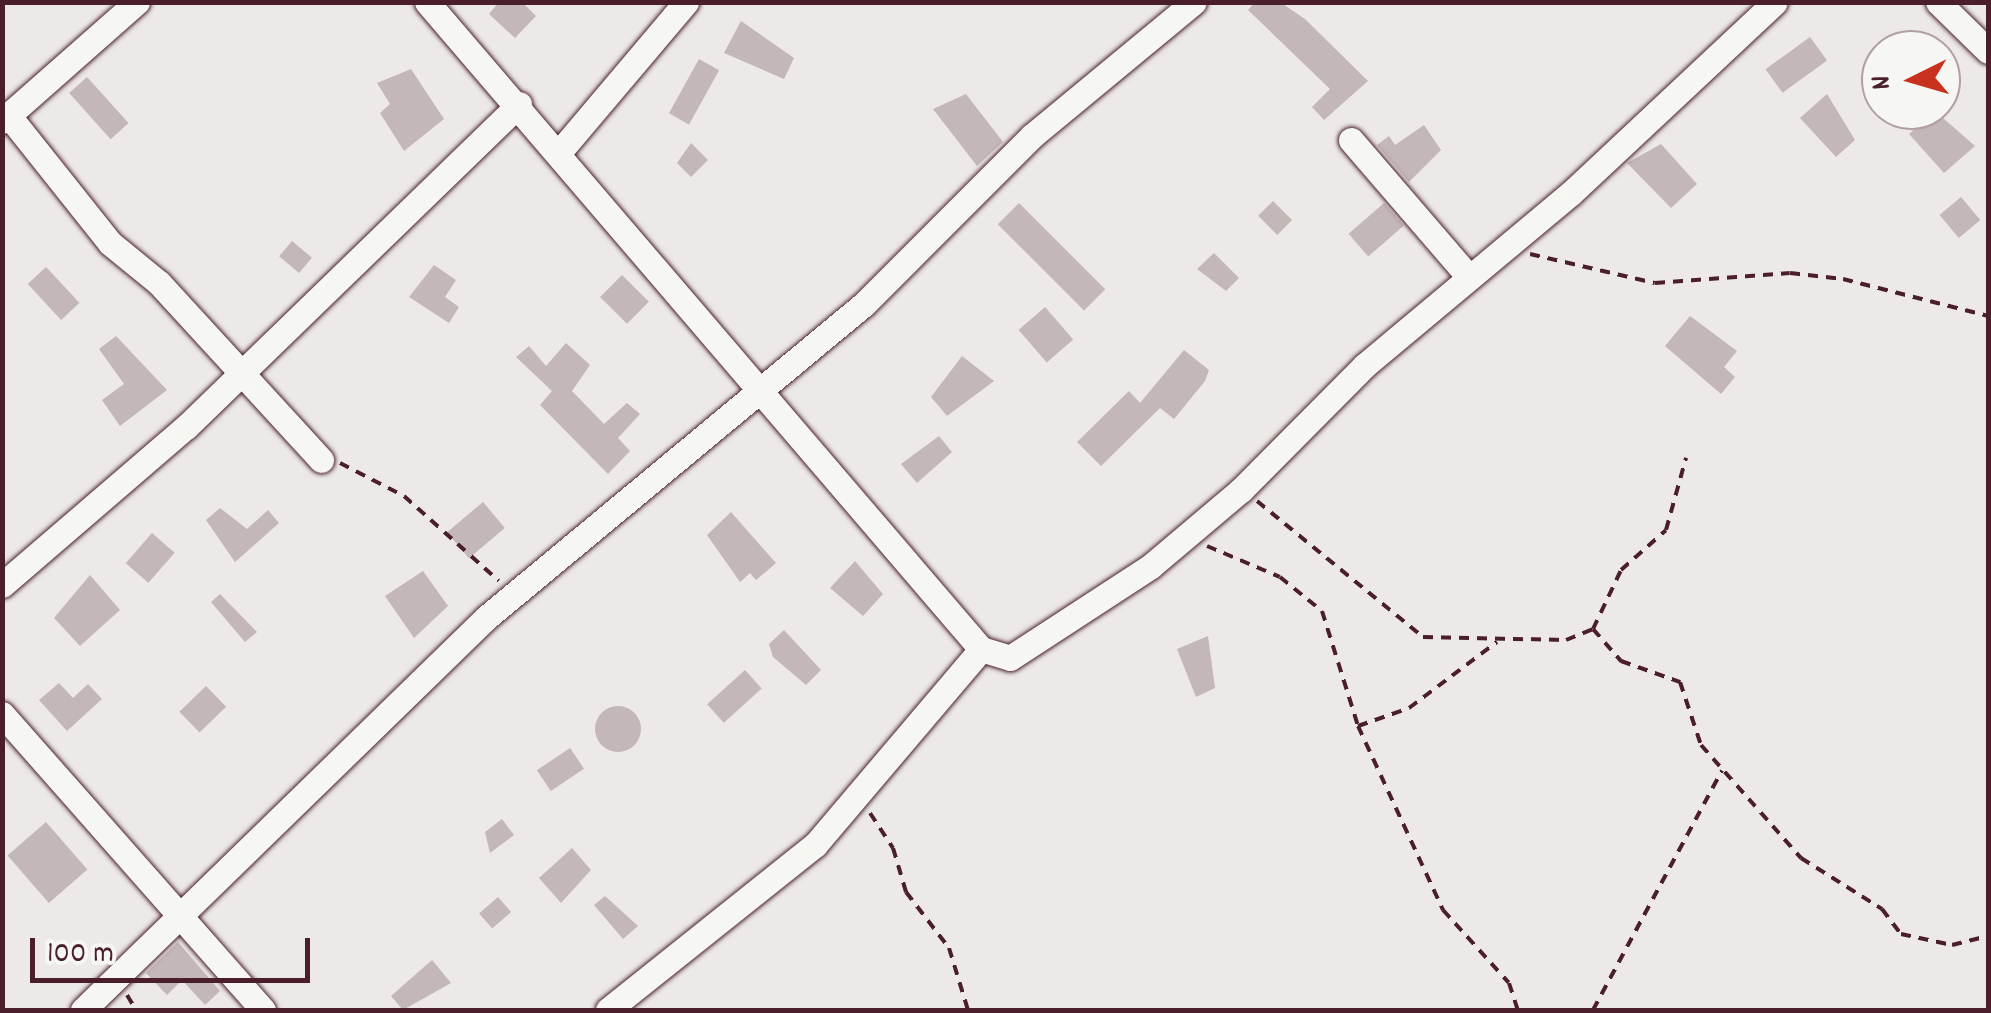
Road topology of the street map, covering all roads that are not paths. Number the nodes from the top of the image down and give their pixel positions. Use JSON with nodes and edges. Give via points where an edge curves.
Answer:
{"nodes":[{"id":1,"x":427,"y":2,"type":"edge"},
{"id":2,"x":686,"y":2,"type":"edge"},
{"id":3,"x":1194,"y":2,"type":"edge"},
{"id":4,"x":1775,"y":2,"type":"edge"},
{"id":5,"x":1938,"y":2,"type":"edge"},
{"id":6,"x":129,"y":5,"type":"edge"},
{"id":7,"x":1988,"y":51,"type":"edge"},
{"id":8,"x":519,"y":104,"type":"junction"},
{"id":9,"x":6,"y":118,"type":"edge"},
{"id":10,"x":1351,"y":140,"type":"dead end"},
{"id":11,"x":560,"y":150,"type":"junction"},
{"id":12,"x":1468,"y":276,"type":"junction"},
{"id":13,"x":240,"y":370,"type":"junction"},
{"id":14,"x":762,"y":388,"type":"junction"},
{"id":15,"x":321,"y":460,"type":"road end"},
{"id":16,"x":2,"y":584,"type":"edge"},
{"id":17,"x":981,"y":649,"type":"junction"},
{"id":18,"x":2,"y":714,"type":"edge"},
{"id":19,"x":180,"y":914,"type":"junction"},
{"id":20,"x":83,"y":1010,"type":"edge"},
{"id":21,"x":263,"y":1010,"type":"edge"},
{"id":22,"x":608,"y":1010,"type":"edge"}],
"edges":[{"from":1,"to":8,"type":"street"},
{"from":2,"to":11,"type":"street"},
{"from":3,"to":14,"type":"street","via":[[1032,136],[862,304]]},
{"from":4,"to":12,"type":"street"},
{"from":5,"to":7,"type":"street"},
{"from":6,"to":9,"type":"street"},
{"from":8,"to":11,"type":"street"},
{"from":8,"to":13,"type":"street"},
{"from":9,"to":13,"type":"street","via":[[110,244]]},
{"from":10,"to":12,"type":"street"},
{"from":11,"to":14,"type":"street"},
{"from":12,"to":17,"type":"street","via":[[1185,538],[1010,658]]},
{"from":13,"to":15,"type":"street"},
{"from":13,"to":16,"type":"street","via":[[186,428]]},
{"from":14,"to":17,"type":"street"},
{"from":14,"to":19,"type":"street","via":[[515,594]]},
{"from":17,"to":22,"type":"street","via":[[814,845]]},
{"from":18,"to":19,"type":"street"},
{"from":19,"to":20,"type":"street"},
{"from":19,"to":21,"type":"street"}]}
